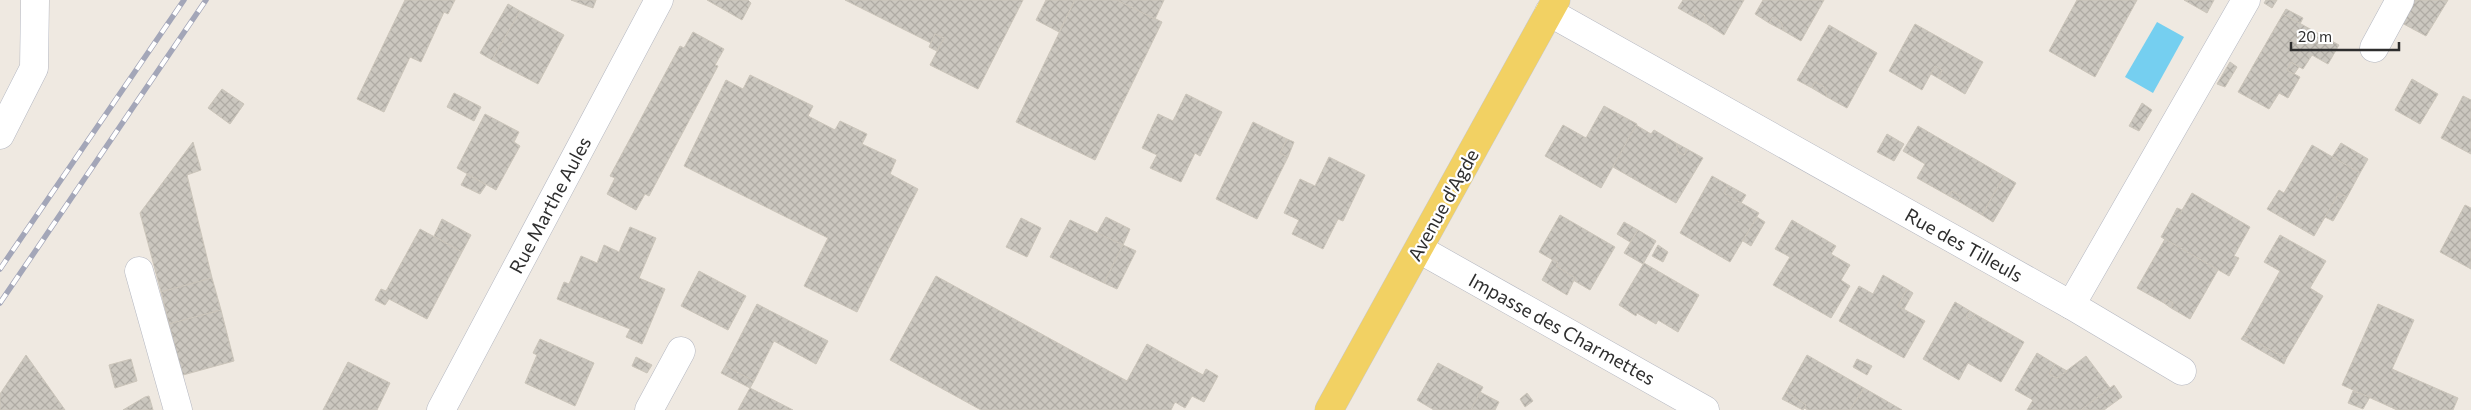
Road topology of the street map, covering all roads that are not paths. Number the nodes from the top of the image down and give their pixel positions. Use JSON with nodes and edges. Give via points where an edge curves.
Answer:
{"nodes":[{"id":1,"x":35,"y":0,"type":"edge"},
{"id":2,"x":659,"y":0,"type":"edge"},
{"id":3,"x":2246,"y":0,"type":"edge"},
{"id":4,"x":2400,"y":0,"type":"edge"},
{"id":5,"x":1553,"y":6,"type":"edge"},
{"id":6,"x":2374,"y":48,"type":"dead end"},
{"id":7,"x":0,"y":135,"type":"edge"},
{"id":8,"x":1420,"y":249,"type":"junction"},
{"id":9,"x":139,"y":271,"type":"dead end"},
{"id":10,"x":2071,"y":305,"type":"junction"},
{"id":11,"x":682,"y":351,"type":"dead end"},
{"id":12,"x":2182,"y":371,"type":"dead end"},
{"id":13,"x":178,"y":410,"type":"edge"},
{"id":14,"x":441,"y":410,"type":"edge"},
{"id":15,"x":649,"y":410,"type":"edge"},
{"id":16,"x":1329,"y":410,"type":"edge"},
{"id":17,"x":1704,"y":410,"type":"edge"}],
"edges":[{"from":1,"to":7,"type":"street","via":[[34,68]]},
{"from":2,"to":14,"type":"street","name":"Rue Marthe Aules"},
{"from":3,"to":10,"type":"street"},
{"from":4,"to":6,"type":"street"},
{"from":5,"to":8,"type":"main road","name":"Avenue d'Agde"},
{"from":5,"to":10,"type":"street","name":"Rue des Tilleuls"},
{"from":8,"to":16,"type":"main road","name":"Avenue d'Agde"},
{"from":8,"to":17,"type":"street","name":"Impasse des Charmettes"},
{"from":9,"to":13,"type":"street"},
{"from":10,"to":12,"type":"street","name":"Rue des Tilleuls"},
{"from":11,"to":15,"type":"street"}]}
